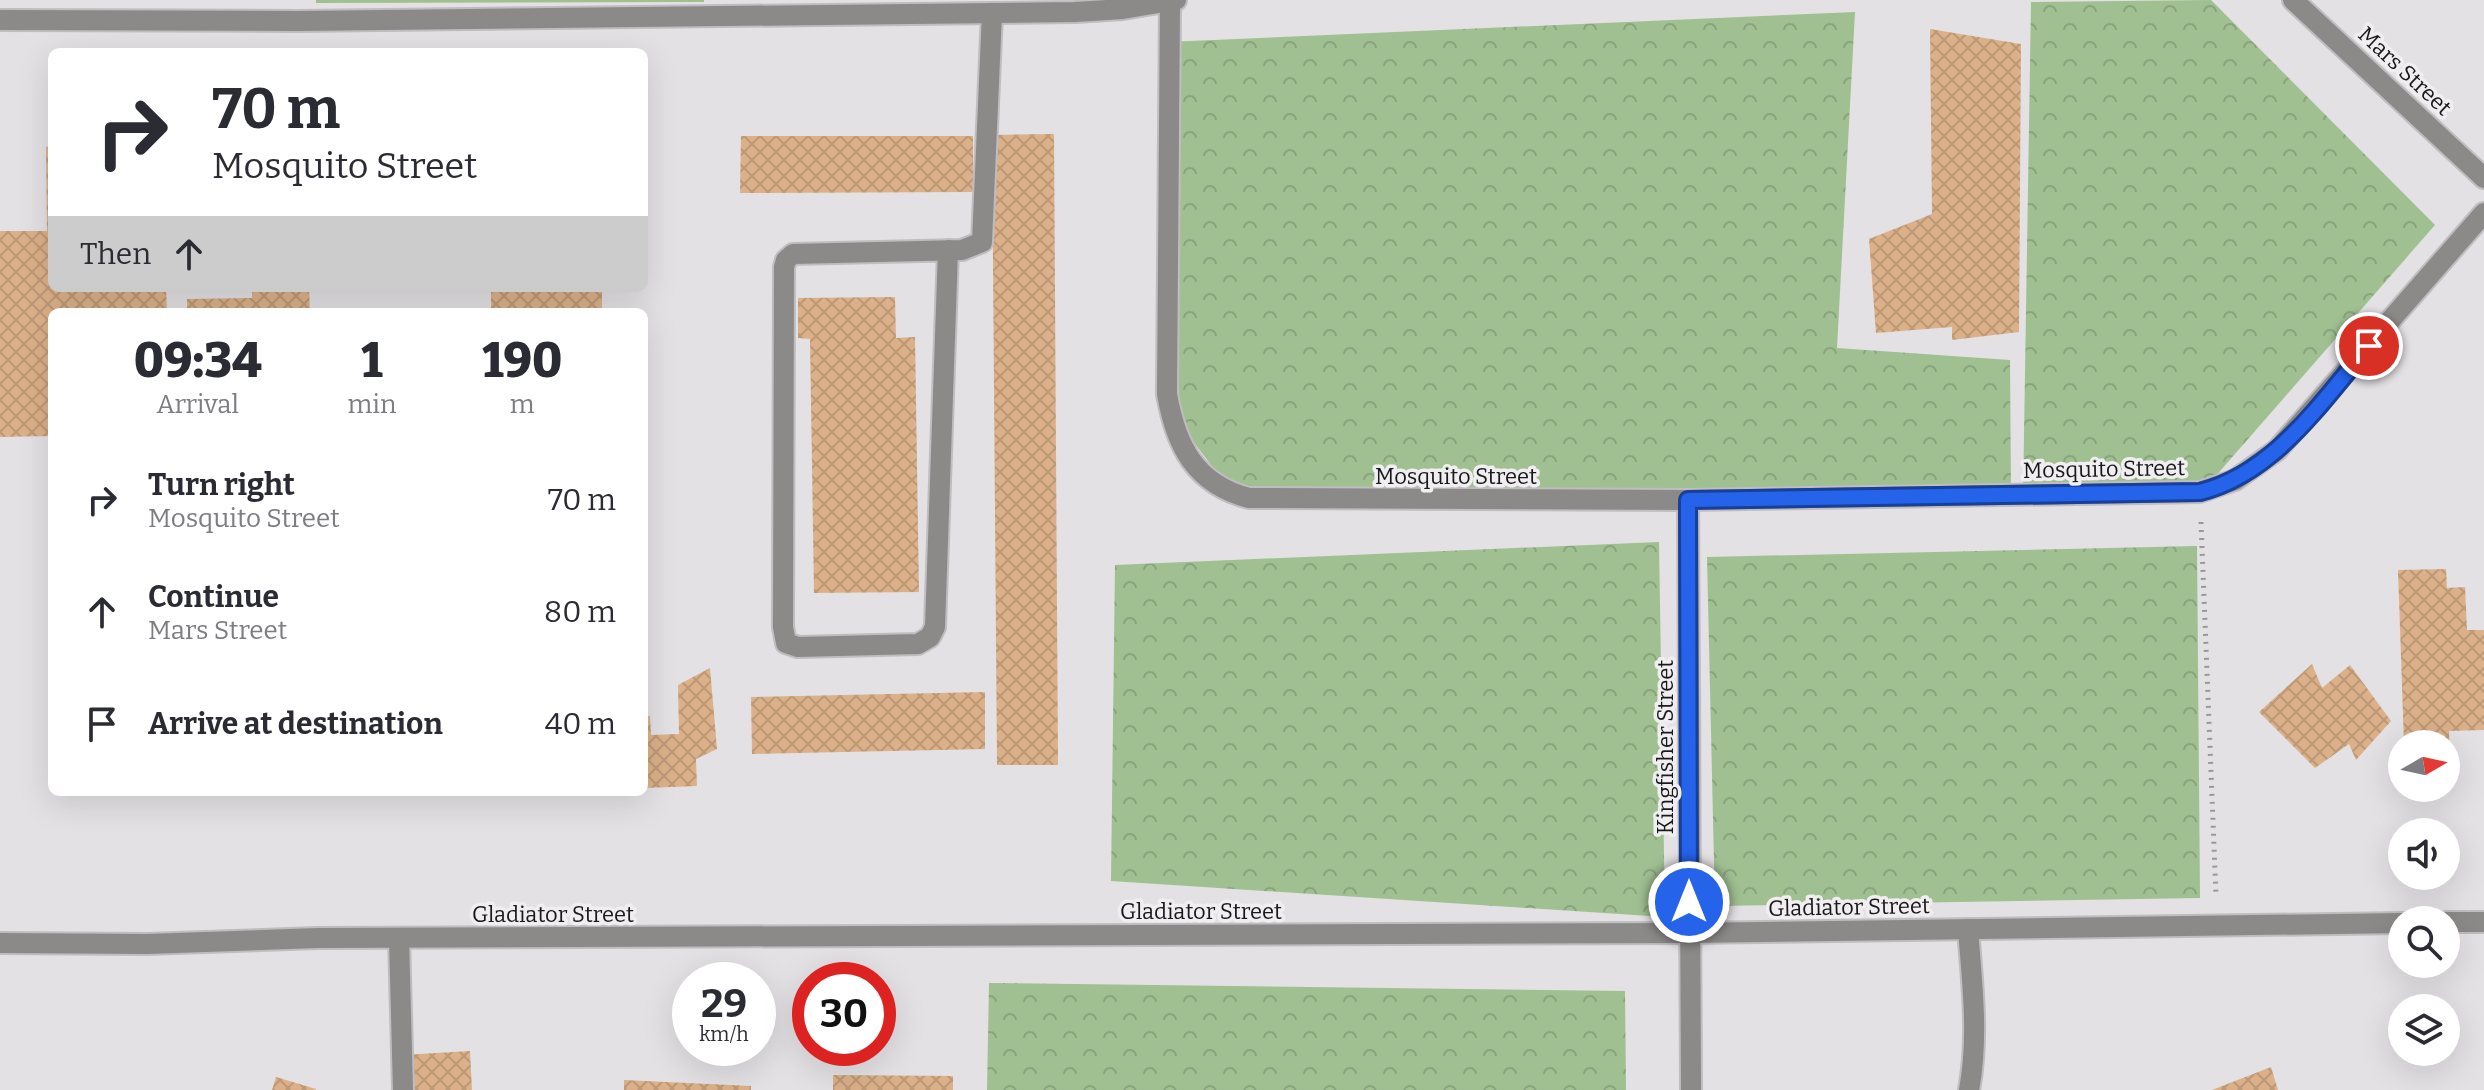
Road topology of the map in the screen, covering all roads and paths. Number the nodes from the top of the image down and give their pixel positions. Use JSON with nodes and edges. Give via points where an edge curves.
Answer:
{"nodes":[{"id":1,"x":298,"y":0,"type":"edge"},
{"id":2,"x":2293,"y":0,"type":"edge"},
{"id":3,"x":1172,"y":1,"type":"edge"},
{"id":4,"x":992,"y":13,"type":"junction"},
{"id":5,"x":0,"y":20,"type":"edge"},
{"id":6,"x":298,"y":21,"type":"junction"},
{"id":7,"x":2484,"y":178,"type":"edge"},
{"id":8,"x":2484,"y":213,"type":"edge"},
{"id":9,"x":948,"y":250,"type":"junction"},
{"id":10,"x":2200,"y":492,"type":"junction"},
{"id":11,"x":1688,"y":500,"type":"junction"},
{"id":12,"x":2460,"y":922,"type":"edge"},
{"id":13,"x":2484,"y":922,"type":"edge"},
{"id":14,"x":2388,"y":923,"type":"edge"},
{"id":15,"x":2218,"y":925,"type":"junction"},
{"id":16,"x":1968,"y":929,"type":"junction"},
{"id":17,"x":1689,"y":933,"type":"junction"},
{"id":18,"x":399,"y":938,"type":"junction"},
{"id":19,"x":0,"y":943,"type":"edge"},
{"id":20,"x":403,"y":1090,"type":"edge"},
{"id":21,"x":1691,"y":1090,"type":"edge"},
{"id":22,"x":1969,"y":1090,"type":"edge"}],
"edges":[{"from":1,"to":6,"type":"street"},
{"from":2,"to":7,"type":"street","name":"Mars Street"},
{"from":3,"to":4,"type":"street","via":[[1123,9]]},
{"from":3,"to":11,"type":"street","name":"Mosquito Street","via":[[1167,394],[1172,426],[1187,456],[1210,481],[1227,492],[1269,500]]},
{"from":4,"to":6,"type":"street"},
{"from":4,"to":9,"type":"street","via":[[982,242]]},
{"from":5,"to":6,"type":"street"},
{"from":8,"to":10,"type":"street","via":[[2277,450],[2235,480]]},
{"from":9,"to":9,"type":"street","via":[[793,254],[786,260],[786,643],[918,644],[935,627]]},
{"from":10,"to":11,"type":"street","name":"Mosquito Street"},
{"from":10,"to":15,"type":"path"},
{"from":11,"to":17,"type":"street","name":"Kingfisher Street"},
{"from":12,"to":13,"type":"street"},
{"from":14,"to":15,"type":"street","name":"Gladiator Street"},
{"from":15,"to":16,"type":"street","name":"Gladiator Street"},
{"from":16,"to":17,"type":"street","name":"Gladiator Street"},
{"from":16,"to":22,"type":"street","via":[[1974,1026]]},
{"from":17,"to":18,"type":"street","name":"Gladiator Street"},
{"from":17,"to":21,"type":"street","name":"Kingfisher Street"},
{"from":18,"to":19,"type":"street","name":"Gladiator Street"},
{"from":18,"to":20,"type":"street"}]}
